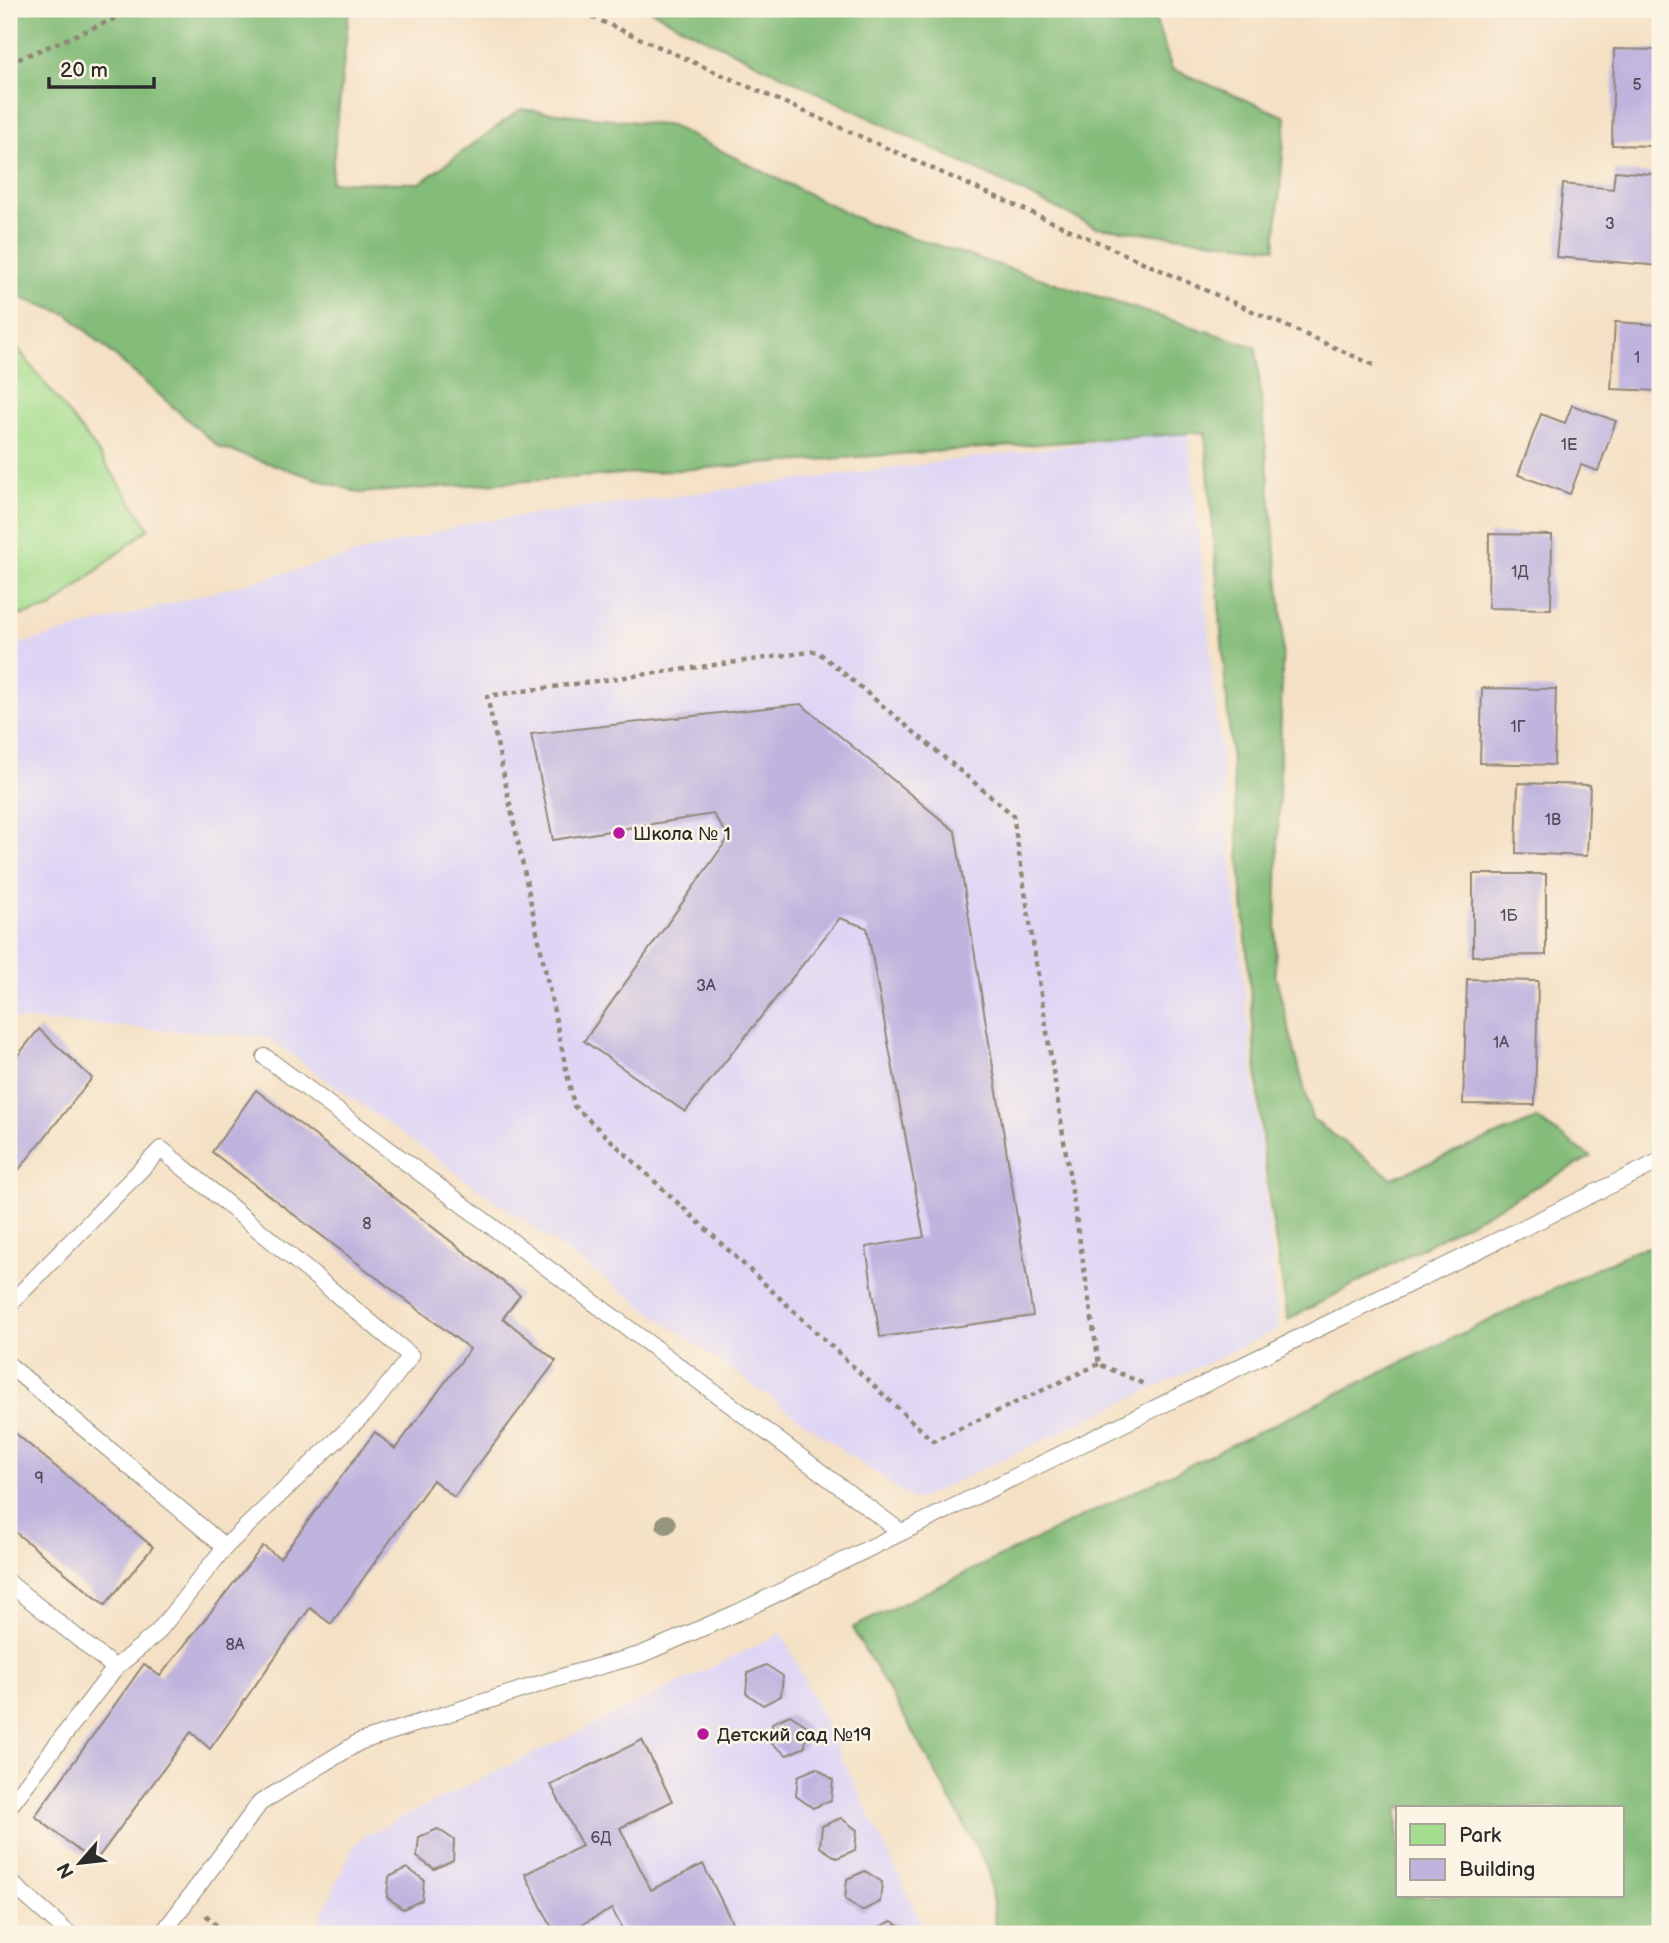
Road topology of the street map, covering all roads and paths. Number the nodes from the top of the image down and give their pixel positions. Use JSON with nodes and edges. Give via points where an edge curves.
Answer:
{"nodes":[{"id":1,"x":138,"y":9,"type":"edge"},
{"id":2,"x":574,"y":9,"type":"edge"},
{"id":3,"x":9,"y":63,"type":"edge"},
{"id":4,"x":1376,"y":366,"type":"dead end"},
{"id":5,"x":265,"y":1057,"type":"dead end"},
{"id":6,"x":1660,"y":1161,"type":"edge"},
{"id":7,"x":9,"y":1305,"type":"edge"},
{"id":8,"x":1099,"y":1364,"type":"junction"},
{"id":9,"x":9,"y":1365,"type":"edge"},
{"id":10,"x":1176,"y":1398,"type":"junction"},
{"id":11,"x":901,"y":1532,"type":"junction"},
{"id":12,"x":225,"y":1547,"type":"junction"},
{"id":13,"x":9,"y":1583,"type":"edge"},
{"id":14,"x":114,"y":1668,"type":"junction"},
{"id":15,"x":9,"y":1807,"type":"edge"},
{"id":16,"x":9,"y":1881,"type":"edge"},
{"id":17,"x":69,"y":1934,"type":"edge"},
{"id":18,"x":162,"y":1934,"type":"edge"}],
"edges":[{"from":1,"to":3,"type":"path"},
{"from":2,"to":4,"type":"path"},
{"from":5,"to":11,"type":"lane"},
{"from":6,"to":10,"type":"lane"},
{"from":7,"to":12,"type":"lane","via":[[161,1149],[411,1356],[370,1408]]},
{"from":8,"to":8,"type":"path","via":[[1013,815],[817,651],[487,696],[573,1106],[933,1441]]},
{"from":8,"to":10,"type":"path"},
{"from":9,"to":12,"type":"lane"},
{"from":10,"to":11,"type":"lane"},
{"from":11,"to":18,"type":"lane","via":[[640,1655],[359,1742],[260,1803]]},
{"from":12,"to":14,"type":"lane","via":[[157,1633]]},
{"from":13,"to":14,"type":"lane"},
{"from":14,"to":15,"type":"lane"},
{"from":16,"to":17,"type":"lane"}]}
